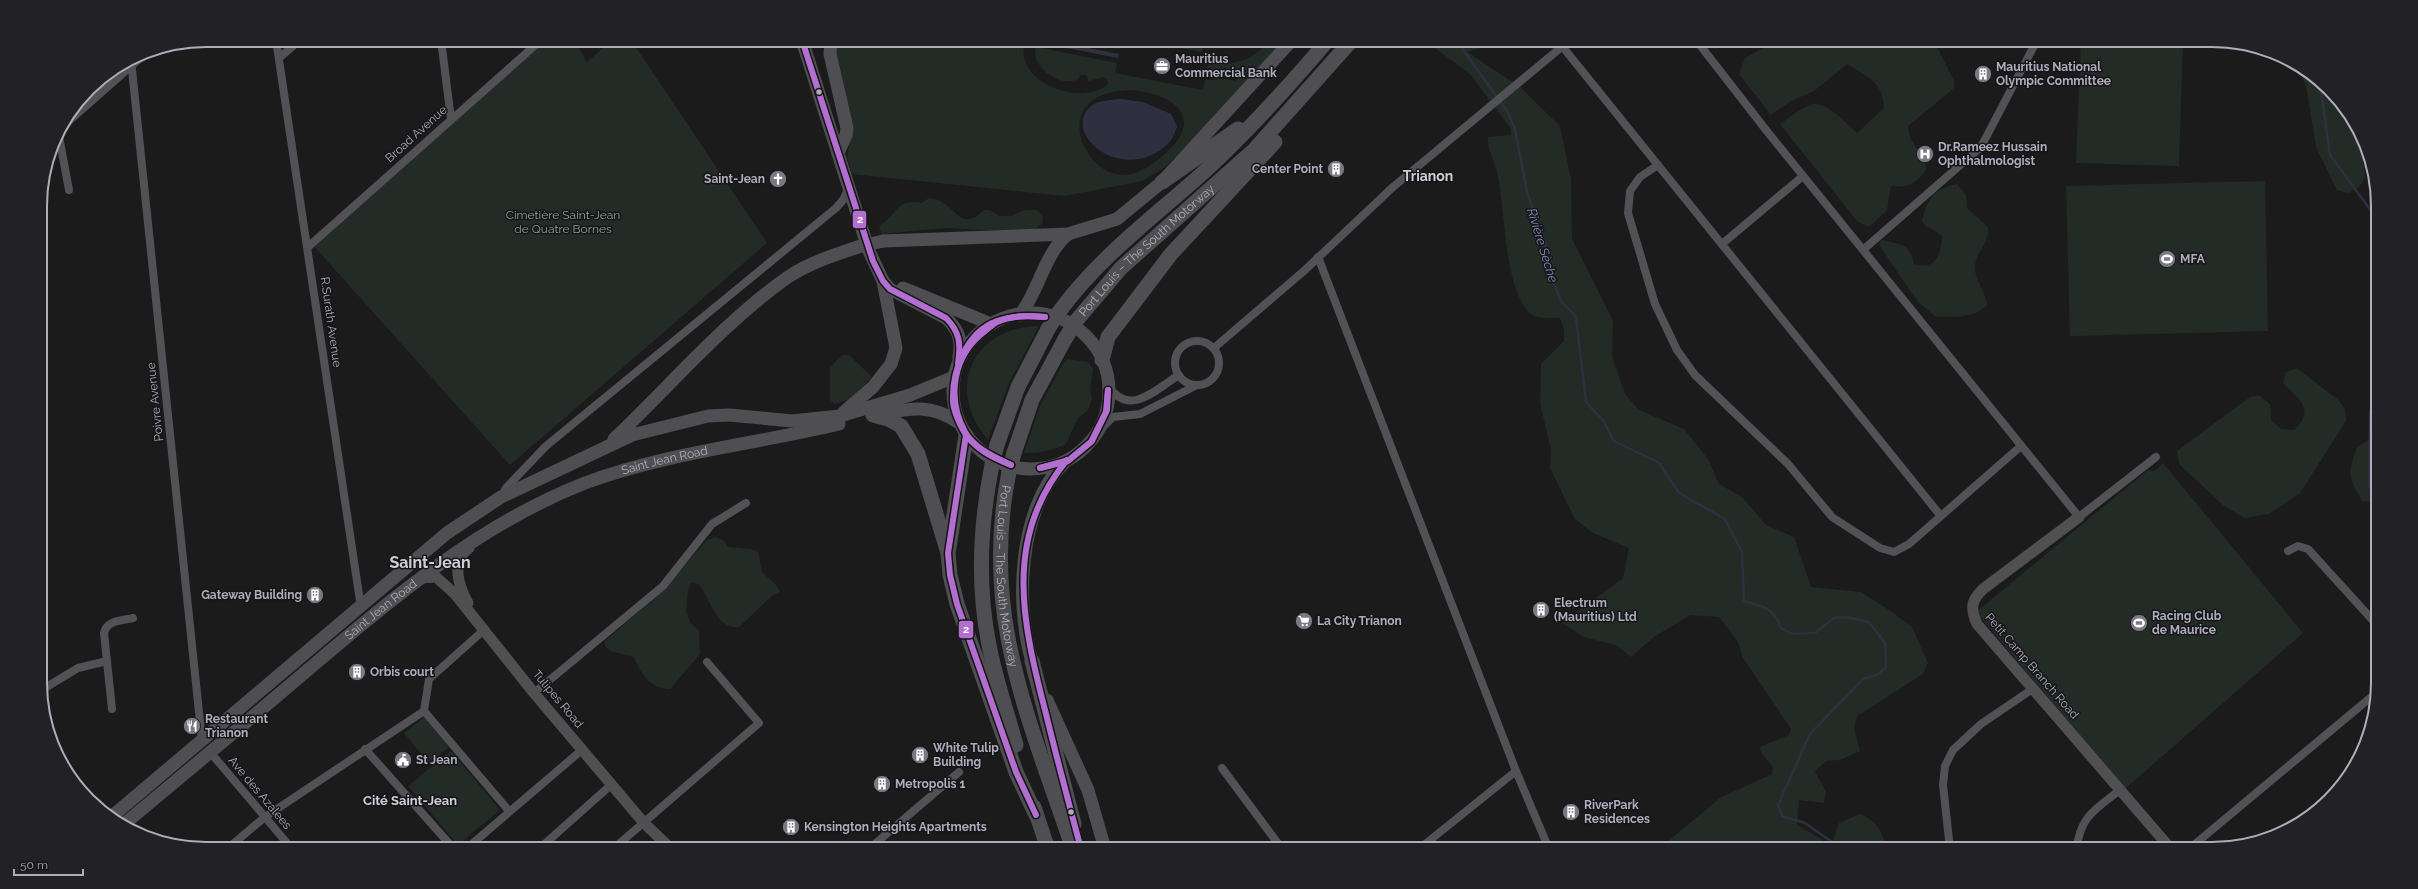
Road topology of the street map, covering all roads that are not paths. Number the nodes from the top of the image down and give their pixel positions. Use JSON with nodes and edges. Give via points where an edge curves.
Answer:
{"nodes":[{"id":1,"x":277,"y":47,"type":"edge"},
{"id":2,"x":292,"y":47,"type":"edge"},
{"id":3,"x":442,"y":47,"type":"edge"},
{"id":4,"x":533,"y":47,"type":"edge"},
{"id":5,"x":804,"y":47,"type":"edge"},
{"id":6,"x":830,"y":47,"type":"edge"},
{"id":7,"x":1286,"y":47,"type":"edge"},
{"id":8,"x":1322,"y":47,"type":"edge"},
{"id":9,"x":1346,"y":47,"type":"edge"},
{"id":10,"x":1561,"y":47,"type":"edge"},
{"id":11,"x":1563,"y":47,"type":"edge"},
{"id":12,"x":1702,"y":47,"type":"edge"},
{"id":13,"x":2033,"y":47,"type":"edge"},
{"id":14,"x":279,"y":58,"type":"junction"},
{"id":15,"x":1334,"y":61,"type":"junction"},
{"id":16,"x":131,"y":65,"type":"edge"},
{"id":17,"x":120,"y":73,"type":"edge"},
{"id":18,"x":84,"y":103,"type":"edge"},
{"id":19,"x":1270,"y":107,"type":"junction"},
{"id":20,"x":451,"y":119,"type":"junction"},
{"id":21,"x":60,"y":143,"type":"edge"},
{"id":22,"x":838,"y":153,"type":"junction"},
{"id":23,"x":1658,"y":165,"type":"junction"},
{"id":24,"x":1803,"y":176,"type":"junction"},
{"id":25,"x":1162,"y":182,"type":"junction"},
{"id":26,"x":849,"y":186,"type":"junction"},
{"id":27,"x":68,"y":190,"type":"dead end"},
{"id":28,"x":1068,"y":234,"type":"junction"},
{"id":29,"x":1722,"y":244,"type":"junction"},
{"id":30,"x":308,"y":247,"type":"junction"},
{"id":31,"x":1864,"y":249,"type":"junction"},
{"id":32,"x":1318,"y":257,"type":"junction"},
{"id":33,"x":882,"y":278,"type":"junction"},
{"id":34,"x":1020,"y":315,"type":"junction"},
{"id":35,"x":991,"y":324,"type":"junction"},
{"id":36,"x":1214,"y":348,"type":"junction"},
{"id":37,"x":1102,"y":360,"type":"junction"},
{"id":38,"x":958,"y":362,"type":"junction"},
{"id":39,"x":1179,"y":375,"type":"junction"},
{"id":40,"x":954,"y":377,"type":"junction"},
{"id":41,"x":1197,"y":385,"type":"junction"},
{"id":42,"x":1108,"y":386,"type":"junction"},
{"id":43,"x":873,"y":415,"type":"junction"},
{"id":44,"x":841,"y":419,"type":"junction"},
{"id":45,"x":963,"y":429,"type":"junction"},
{"id":46,"x":1098,"y":432,"type":"junction"},
{"id":47,"x":2021,"y":446,"type":"junction"},
{"id":48,"x":605,"y":447,"type":"junction"},
{"id":49,"x":2156,"y":457,"type":"dead end"},
{"id":50,"x":1068,"y":460,"type":"junction"},
{"id":51,"x":501,"y":496,"type":"junction"},
{"id":52,"x":746,"y":503,"type":"dead end"},
{"id":53,"x":1940,"y":515,"type":"junction"},
{"id":54,"x":2079,"y":517,"type":"junction"},
{"id":55,"x":490,"y":531,"type":"junction"},
{"id":56,"x":2288,"y":551,"type":"dead end"},
{"id":57,"x":948,"y":553,"type":"junction"},
{"id":58,"x":421,"y":578,"type":"junction"},
{"id":59,"x":361,"y":608,"type":"junction"},
{"id":60,"x":133,"y":618,"type":"dead end"},
{"id":61,"x":2371,"y":618,"type":"edge"},
{"id":62,"x":482,"y":625,"type":"junction"},
{"id":63,"x":107,"y":661,"type":"junction"},
{"id":64,"x":1032,"y":661,"type":"junction"},
{"id":65,"x":707,"y":662,"type":"dead end"},
{"id":66,"x":47,"y":687,"type":"edge"},
{"id":67,"x":2034,"y":688,"type":"junction"},
{"id":68,"x":534,"y":693,"type":"junction"},
{"id":69,"x":2371,"y":697,"type":"edge"},
{"id":70,"x":112,"y":709,"type":"dead end"},
{"id":71,"x":424,"y":711,"type":"junction"},
{"id":72,"x":202,"y":741,"type":"junction"},
{"id":73,"x":365,"y":749,"type":"junction"},
{"id":74,"x":583,"y":749,"type":"junction"},
{"id":75,"x":210,"y":752,"type":"junction"},
{"id":76,"x":1222,"y":768,"type":"dead end"},
{"id":77,"x":1516,"y":770,"type":"junction"},
{"id":78,"x":959,"y":772,"type":"dead end"},
{"id":79,"x":612,"y":784,"type":"junction"},
{"id":80,"x":2120,"y":790,"type":"junction"},
{"id":81,"x":509,"y":811,"type":"junction"},
{"id":82,"x":116,"y":813,"type":"edge"},
{"id":83,"x":1036,"y":815,"type":"junction"},
{"id":84,"x":265,"y":817,"type":"junction"},
{"id":85,"x":127,"y":822,"type":"edge"},
{"id":86,"x":644,"y":823,"type":"junction"},
{"id":87,"x":235,"y":842,"type":"edge"},
{"id":88,"x":286,"y":842,"type":"edge"},
{"id":89,"x":448,"y":842,"type":"edge"},
{"id":90,"x":474,"y":842,"type":"edge"},
{"id":91,"x":547,"y":842,"type":"edge"},
{"id":92,"x":621,"y":842,"type":"edge"},
{"id":93,"x":664,"y":842,"type":"edge"},
{"id":94,"x":877,"y":842,"type":"edge"},
{"id":95,"x":1046,"y":842,"type":"edge"},
{"id":96,"x":1071,"y":842,"type":"edge"},
{"id":97,"x":1079,"y":842,"type":"edge"},
{"id":98,"x":1103,"y":842,"type":"edge"},
{"id":99,"x":1277,"y":842,"type":"edge"},
{"id":100,"x":1427,"y":842,"type":"edge"},
{"id":101,"x":1546,"y":842,"type":"edge"},
{"id":102,"x":1949,"y":842,"type":"edge"},
{"id":103,"x":2078,"y":842,"type":"edge"},
{"id":104,"x":2165,"y":842,"type":"edge"},
{"id":105,"x":2196,"y":842,"type":"edge"}],
"edges":[{"from":1,"to":14,"type":"street","name":"R.Surath Avenue"},
{"from":2,"to":14,"type":"street"},
{"from":3,"to":20,"type":"street"},
{"from":4,"to":20,"type":"street","name":"Broad Avenue"},
{"from":5,"to":22,"type":"main road"},
{"from":6,"to":22,"type":"main road","via":[[847,128]]},
{"from":7,"to":25,"type":"main road"},
{"from":8,"to":19,"type":"highway","name":"Port Louis – The South Motorway"},
{"from":9,"to":15,"type":"highway","name":"Port Louis – The South Motorway"},
{"from":10,"to":32,"type":"street","via":[[1393,187]]},
{"from":11,"to":23,"type":"street"},
{"from":12,"to":24,"type":"street"},
{"from":13,"to":31,"type":"street","via":[[1981,147]]},
{"from":14,"to":30,"type":"street","name":"R.Surath Avenue"},
{"from":15,"to":37,"type":"highway","via":[[1291,124],[1171,254],[1108,337]]},
{"from":15,"to":96,"type":"highway","name":"Port Louis – The South Motorway","bridge":true,"via":[[1254,150],[1121,268],[1076,321],[1032,400],[1014,453],[1001,528],[999,559],[1002,605],[1008,645],[1021,696]]},
{"from":16,"to":72,"type":"street","name":"Poivre Avenue"},
{"from":17,"to":18,"type":"street"},
{"from":19,"to":25,"type":"highway"},
{"from":19,"to":83,"type":"highway","name":"Port Louis – The South Motorway","bridge":true,"via":[[1206,169],[1117,246],[1085,279],[1048,329],[1018,387],[997,445],[982,528],[984,615],[989,646]]},
{"from":20,"to":30,"type":"street","name":"Broad Avenue"},
{"from":21,"to":27,"type":"street"},
{"from":22,"to":26,"type":"main road"},
{"from":23,"to":29,"type":"street"},
{"from":23,"to":53,"type":"street","via":[[1640,177],[1630,191],[1628,213],[1655,304],[1677,350],[1695,375],[1788,464],[1832,517],[1880,548],[1894,552],[1909,544]]},
{"from":24,"to":29,"type":"street"},
{"from":24,"to":31,"type":"street"},
{"from":25,"to":28,"type":"main road","via":[[1117,219]]},
{"from":26,"to":33,"type":"main road","via":[[869,251]]},
{"from":26,"to":51,"type":"street","via":[[846,196],[836,208],[546,446]]},
{"from":28,"to":34,"type":"main road","via":[[1057,246],[1033,296]]},
{"from":28,"to":48,"type":"main road","bridge":true,"via":[[883,241],[824,258],[789,277],[748,309]]},
{"from":29,"to":53,"type":"street"},
{"from":30,"to":59,"type":"street","name":"R.Surath Avenue"},
{"from":31,"to":47,"type":"street"},
{"from":32,"to":36,"type":"street"},
{"from":32,"to":77,"type":"street"},
{"from":33,"to":35,"type":"main road"},
{"from":33,"to":38,"type":"main road","via":[[890,289],[946,318],[952,324],[962,342]]},
{"from":33,"to":44,"type":"main road","via":[[896,348],[891,364],[873,387]]},
{"from":34,"to":35,"type":"main road"},
{"from":34,"to":37,"type":"main road","via":[[1035,314],[1068,323],[1082,333]]},
{"from":35,"to":38,"type":"main road","via":[[975,336]]},
{"from":36,"to":39,"type":"street","via":[[1203,341],[1184,345],[1176,356],[1175,363]]},
{"from":36,"to":41,"type":"street","via":[[1219,359],[1218,370],[1212,379]]},
{"from":37,"to":42,"type":"main road"},
{"from":38,"to":40,"type":"main road"},
{"from":39,"to":41,"type":"street","via":[[1190,384]]},
{"from":39,"to":42,"type":"street","via":[[1145,398],[1134,402],[1114,395]]},
{"from":40,"to":44,"type":"main road"},
{"from":40,"to":45,"type":"main road","via":[[952,393]]},
{"from":41,"to":46,"type":"street","via":[[1140,414],[1113,416]]},
{"from":42,"to":46,"type":"main road","via":[[1107,409]]},
{"from":43,"to":44,"type":"main road"},
{"from":43,"to":45,"type":"main road","via":[[929,410],[947,415]]},
{"from":43,"to":57,"type":"highway","via":[[901,426],[918,454]]},
{"from":44,"to":48,"type":"main road","name":"Saint Jean Road","via":[[792,421],[729,415],[708,416],[632,435]]},
{"from":44,"to":55,"type":"main road","name":"Saint Jean Road","via":[[611,475],[557,495]]},
{"from":45,"to":50,"type":"main road","via":[[979,449],[994,460],[1012,467],[1050,467]]},
{"from":45,"to":57,"type":"highway"},
{"from":46,"to":50,"type":"main road","via":[[1084,448]]},
{"from":47,"to":53,"type":"street"},
{"from":47,"to":54,"type":"street"},
{"from":48,"to":51,"type":"main road","name":"Saint Jean Road"},
{"from":49,"to":54,"type":"street"},
{"from":50,"to":64,"type":"main road","via":[[1053,474],[1044,489],[1027,542],[1024,615]]},
{"from":51,"to":59,"type":"main road","name":"Saint Jean Road","via":[[447,533]]},
{"from":52,"to":68,"type":"street","via":[[712,524],[663,586]]},
{"from":54,"to":67,"type":"main road","name":"Petit Camp Branch Road","via":[[1983,589],[1971,606],[1976,624]]},
{"from":55,"to":58,"type":"main road","name":"Saint Jean Road"},
{"from":55,"to":62,"type":"main road","via":[[466,550],[460,558],[458,568],[464,595]]},
{"from":56,"to":61,"type":"street","via":[[2298,546],[2308,549]]},
{"from":57,"to":83,"type":"highway","via":[[957,604],[1016,772]]},
{"from":58,"to":62,"type":"main road","name":"Tulipes Road","via":[[436,576]]},
{"from":58,"to":75,"type":"main road","name":"Saint Jean Road"},
{"from":59,"to":72,"type":"main road","name":"Saint Jean Road"},
{"from":60,"to":63,"type":"street","via":[[110,623],[106,627]]},
{"from":62,"to":68,"type":"main road","name":"Tulipes Road"},
{"from":62,"to":71,"type":"street","via":[[429,679]]},
{"from":63,"to":66,"type":"street","via":[[78,668]]},
{"from":63,"to":70,"type":"street"},
{"from":64,"to":97,"type":"highway"},
{"from":64,"to":98,"type":"main road","via":[[1045,696],[1088,790]]},
{"from":65,"to":86,"type":"street","via":[[759,723]]},
{"from":67,"to":80,"type":"main road","name":"Petit Camp Branch Road"},
{"from":67,"to":102,"type":"street","via":[[1981,724],[1953,750],[1945,766],[1943,785]]},
{"from":68,"to":74,"type":"main road","name":"Tulipes Road"},
{"from":69,"to":105,"type":"street"},
{"from":71,"to":73,"type":"street"},
{"from":71,"to":81,"type":"street"},
{"from":72,"to":82,"type":"main road","name":"Saint Jean Road"},
{"from":73,"to":84,"type":"street"},
{"from":73,"to":89,"type":"street"},
{"from":74,"to":79,"type":"main road","name":"Tulipes Road"},
{"from":74,"to":81,"type":"street"},
{"from":75,"to":84,"type":"street","name":"Ave des Azalees"},
{"from":75,"to":85,"type":"main road","name":"Saint Jean Road"},
{"from":76,"to":99,"type":"street"},
{"from":77,"to":100,"type":"street"},
{"from":77,"to":101,"type":"street"},
{"from":78,"to":94,"type":"street"},
{"from":79,"to":86,"type":"main road","name":"Tulipes Road"},
{"from":79,"to":91,"type":"street"},
{"from":80,"to":103,"type":"street","via":[[2086,817]]},
{"from":80,"to":104,"type":"main road","name":"Petit Camp Branch Road"},
{"from":81,"to":90,"type":"street"},
{"from":83,"to":95,"type":"highway","name":"Port Louis – The South Motorway"},
{"from":84,"to":87,"type":"street"},
{"from":84,"to":88,"type":"street","name":"Ave des Azalees"},
{"from":86,"to":92,"type":"street"},
{"from":86,"to":93,"type":"main road","name":"Tulipes Road"}]}
